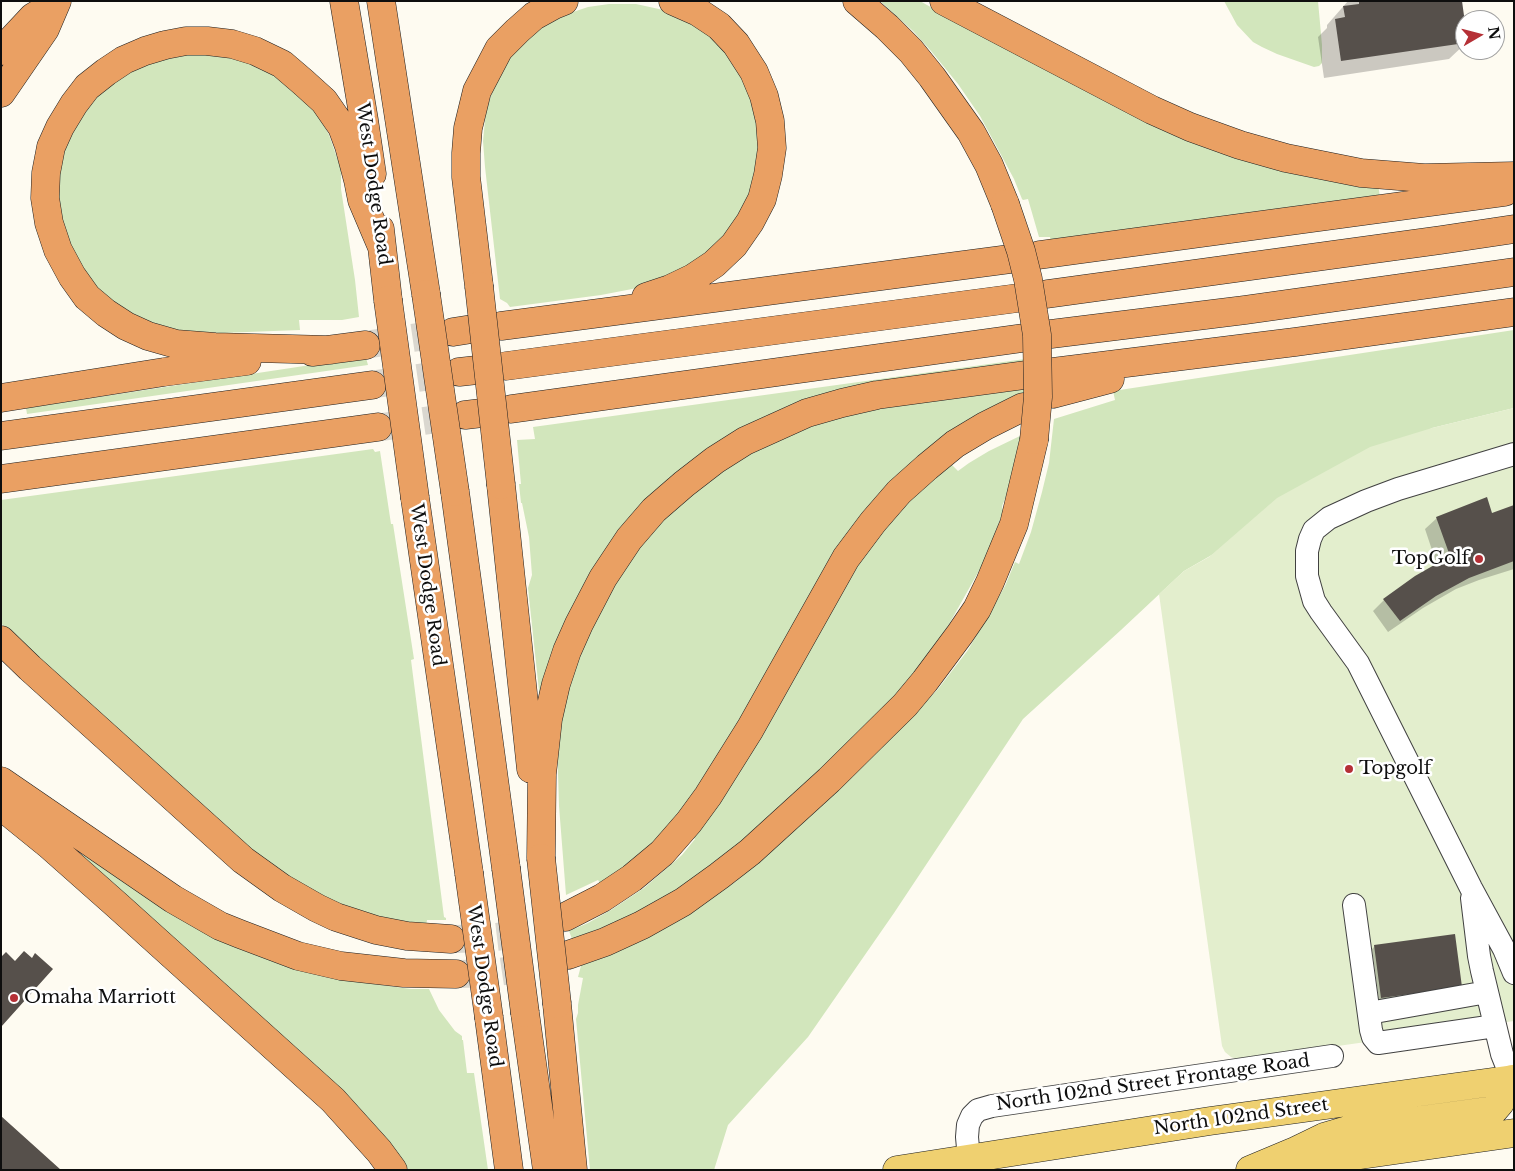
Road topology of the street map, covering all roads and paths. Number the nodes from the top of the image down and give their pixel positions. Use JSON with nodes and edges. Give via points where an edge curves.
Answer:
{"nodes":[{"id":1,"x":344,"y":1,"type":"edge"},
{"id":2,"x":564,"y":1,"type":"edge"},
{"id":3,"x":673,"y":1,"type":"edge"},
{"id":4,"x":858,"y":1,"type":"edge"},
{"id":5,"x":944,"y":1,"type":"edge"},
{"id":6,"x":381,"y":2,"type":"edge"},
{"id":7,"x":56,"y":3,"type":"edge"},
{"id":8,"x":1,"y":51,"type":"edge"},
{"id":9,"x":1,"y":93,"type":"edge"},
{"id":10,"x":1514,"y":176,"type":"edge"},
{"id":11,"x":1514,"y":190,"type":"edge"},
{"id":12,"x":1514,"y":229,"type":"edge"},
{"id":13,"x":382,"y":247,"type":"junction"},
{"id":14,"x":1039,"y":255,"type":"dead end"},
{"id":15,"x":1010,"y":260,"type":"dead end"},
{"id":16,"x":1514,"y":272,"type":"edge"},
{"id":17,"x":1046,"y":294,"type":"dead end"},
{"id":18,"x":1018,"y":298,"type":"dead end"},
{"id":19,"x":1514,"y":312,"type":"edge"},
{"id":20,"x":580,"y":316,"type":"junction"},
{"id":21,"x":501,"y":326,"type":"dead end"},
{"id":22,"x":1051,"y":334,"type":"dead end"},
{"id":23,"x":1023,"y":338,"type":"dead end"},
{"id":24,"x":366,"y":345,"type":"tunnel mouth"},
{"id":25,"x":330,"y":350,"type":"junction"},
{"id":26,"x":506,"y":366,"type":"dead end"},
{"id":27,"x":1025,"y":375,"type":"dead end"},
{"id":28,"x":1053,"y":383,"type":"dead end"},
{"id":29,"x":372,"y":385,"type":"tunnel mouth"},
{"id":30,"x":1,"y":398,"type":"edge"},
{"id":31,"x":1023,"y":407,"type":"dead end"},
{"id":32,"x":511,"y":409,"type":"dead end"},
{"id":33,"x":378,"y":427,"type":"tunnel mouth"},
{"id":34,"x":1,"y":436,"type":"edge"},
{"id":35,"x":1514,"y":454,"type":"edge"},
{"id":36,"x":1,"y":479,"type":"edge"},
{"id":37,"x":1,"y":640,"type":"edge"},
{"id":38,"x":1,"y":781,"type":"edge"},
{"id":39,"x":1,"y":806,"type":"edge"},
{"id":40,"x":541,"y":858,"type":"junction"},
{"id":41,"x":1471,"y":888,"type":"junction"},
{"id":42,"x":1354,"y":905,"type":"dead end"},
{"id":43,"x":565,"y":917,"type":"tunnel mouth"},
{"id":44,"x":451,"y":939,"type":"tunnel mouth"},
{"id":45,"x":568,"y":955,"type":"tunnel mouth"},
{"id":46,"x":1513,"y":969,"type":"edge"},
{"id":47,"x":456,"y":974,"type":"tunnel mouth"},
{"id":48,"x":1485,"y":984,"type":"junction"},
{"id":49,"x":1369,"y":1012,"type":"junction"},
{"id":50,"x":1495,"y":1026,"type":"junction"},
{"id":51,"x":1332,"y":1056,"type":"dead end"},
{"id":52,"x":1513,"y":1078,"type":"edge"},
{"id":53,"x":1514,"y":1133,"type":"edge"},
{"id":54,"x":969,"y":1164,"type":"edge"},
{"id":55,"x":393,"y":1170,"type":"edge"},
{"id":56,"x":509,"y":1170,"type":"edge"},
{"id":57,"x":547,"y":1170,"type":"edge"},
{"id":58,"x":573,"y":1170,"type":"edge"},
{"id":59,"x":897,"y":1170,"type":"edge"},
{"id":60,"x":1250,"y":1170,"type":"edge"},
{"id":61,"x":1256,"y":1170,"type":"edge"}],
"edges":[{"from":1,"to":13,"type":"highway","name":"West Dodge Road"},
{"from":2,"to":40,"type":"highway","bridge":true,"via":[[534,16],[499,48],[477,91],[466,153],[466,177]]},
{"from":3,"to":20,"type":"highway","via":[[719,26],[736,44],[754,72],[764,96],[771,130],[772,148],[762,199],[734,245],[714,264],[670,289]]},
{"from":4,"to":45,"type":"highway","bridge":true,"via":[[911,51],[971,132],[989,165],[1021,251],[1037,335],[1038,397],[1034,440],[1014,524],[977,609],[960,634],[926,681],[829,780],[750,852],[683,902],[642,925]]},
{"from":5,"to":10,"type":"highway","via":[[1152,110],[1240,145],[1312,164],[1368,174],[1424,178]]},
{"from":6,"to":57,"type":"highway","name":"West Dodge Road","bridge":true,"via":[[455,492]]},
{"from":7,"to":8,"type":"highway","via":[[33,17]]},
{"from":7,"to":9,"type":"highway","via":[[45,29]]},
{"from":11,"to":14,"type":"highway"},
{"from":12,"to":17,"type":"highway"},
{"from":13,"to":25,"type":"highway","via":[[362,200],[350,146],[342,127],[324,101],[303,82],[282,64],[255,51],[207,40],[186,41],[145,51],[118,64],[87,87],[60,127],[46,173],[49,223],[72,276],[87,297],[106,313],[148,336],[176,344]]},
{"from":13,"to":56,"type":"highway","name":"West Dodge Road","bridge":true},
{"from":15,"to":20,"type":"highway"},
{"from":16,"to":22,"type":"highway"},
{"from":18,"to":26,"type":"highway"},
{"from":19,"to":28,"type":"highway","via":[[1295,342],[1090,383]]},
{"from":20,"to":21,"type":"highway"},
{"from":23,"to":32,"type":"highway"},
{"from":24,"to":25,"type":"highway"},
{"from":25,"to":30,"type":"highway"},
{"from":27,"to":40,"type":"highway","via":[[877,396],[807,413],[745,441],[715,460],[654,510],[629,539],[603,578],[567,651],[544,746],[540,801]]},
{"from":29,"to":34,"type":"highway"},
{"from":31,"to":43,"type":"highway","via":[[956,444],[899,492],[846,558],[750,729],[685,827],[632,878]]},
{"from":33,"to":36,"type":"highway"},
{"from":35,"to":41,"type":"street","via":[[1408,486],[1339,513],[1314,530],[1307,551],[1307,576],[1314,600],[1358,663]]},
{"from":37,"to":44,"type":"highway","via":[[243,860],[282,888],[336,917],[376,930]]},
{"from":38,"to":47,"type":"highway","via":[[173,899],[220,926],[292,954],[341,966],[404,973]]},
{"from":39,"to":55,"type":"highway","via":[[118,906],[332,1100]]},
{"from":40,"to":58,"type":"highway","bridge":true},
{"from":41,"to":46,"type":"street"},
{"from":41,"to":48,"type":"street"},
{"from":42,"to":49,"type":"street"},
{"from":46,"to":48,"type":"street","via":[[1505,963],[1493,966]]},
{"from":48,"to":49,"type":"street"},
{"from":48,"to":50,"type":"street"},
{"from":49,"to":50,"type":"street","via":[[1373,1037],[1378,1043]]},
{"from":50,"to":52,"type":"street","via":[[1502,1054]]},
{"from":51,"to":54,"type":"street","name":"North 102nd Street Frontage Road","via":[[978,1110],[968,1125]]},
{"from":52,"to":54,"type":"main road","name":"North 102nd Street","via":[[1210,1121]]},
{"from":52,"to":60,"type":"main road","via":[[1494,1110],[1348,1130],[1324,1137]]},
{"from":53,"to":61,"type":"main road"},
{"from":54,"to":59,"type":"main road","name":"North 102nd Street"}]}
